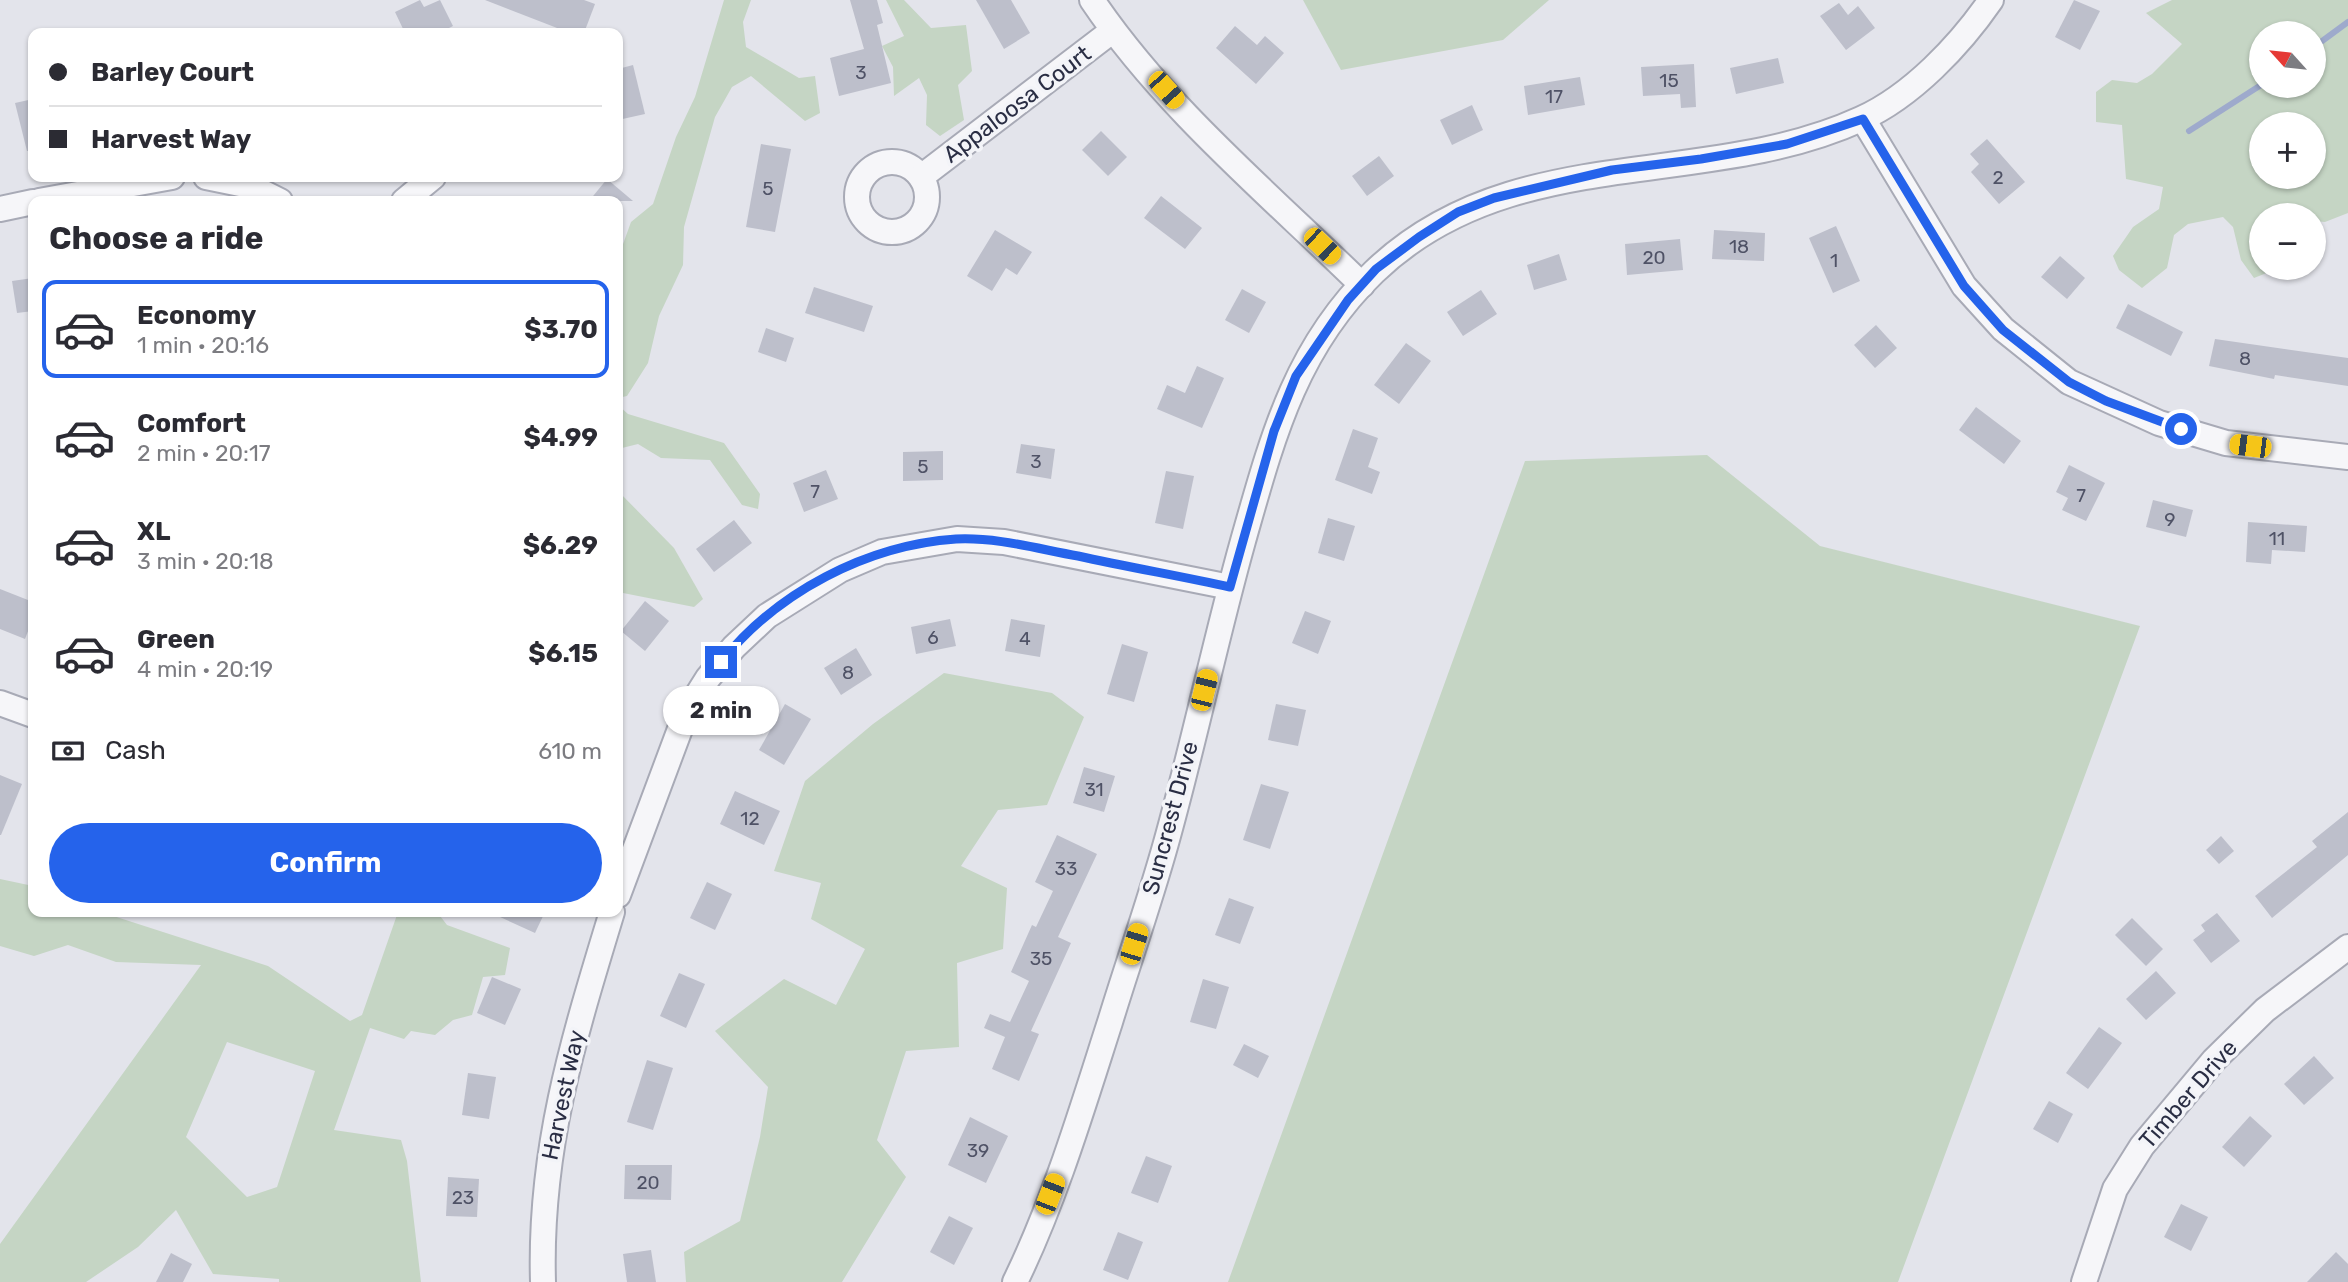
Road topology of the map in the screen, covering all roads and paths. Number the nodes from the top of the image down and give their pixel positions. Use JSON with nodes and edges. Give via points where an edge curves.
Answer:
{"nodes":[{"id":1,"x":1091,"y":0,"type":"edge"},
{"id":2,"x":1991,"y":0,"type":"edge"},
{"id":3,"x":1112,"y":31,"type":"junction"},
{"id":4,"x":1863,"y":119,"type":"junction"},
{"id":5,"x":921,"y":177,"type":"dead end"},
{"id":6,"x":144,"y":182,"type":"edge"},
{"id":7,"x":230,"y":182,"type":"edge"},
{"id":8,"x":427,"y":182,"type":"edge"},
{"id":9,"x":67,"y":196,"type":"edge"},
{"id":10,"x":270,"y":196,"type":"edge"},
{"id":11,"x":410,"y":196,"type":"edge"},
{"id":12,"x":28,"y":203,"type":"edge"},
{"id":13,"x":0,"y":209,"type":"edge"},
{"id":14,"x":1362,"y":285,"type":"junction"},
{"id":15,"x":2348,"y":457,"type":"edge"},
{"id":16,"x":1230,"y":587,"type":"junction"},
{"id":17,"x":0,"y":703,"type":"edge"},
{"id":18,"x":28,"y":713,"type":"edge"},
{"id":19,"x":623,"y":882,"type":"edge"},
{"id":20,"x":610,"y":917,"type":"edge"},
{"id":21,"x":2348,"y":947,"type":"edge"},
{"id":22,"x":543,"y":1282,"type":"edge"},
{"id":23,"x":1015,"y":1282,"type":"edge"},
{"id":24,"x":2084,"y":1282,"type":"edge"}],
"edges":[{"from":1,"to":3,"type":"street"},
{"from":2,"to":4,"type":"street","name":"Suncrest Drive","via":[[1949,54]]},
{"from":3,"to":5,"type":"street","name":"Appaloosa Court"},
{"from":3,"to":14,"type":"street","via":[[1183,110]]},
{"from":4,"to":14,"type":"street","name":"Suncrest Drive","via":[[1787,144],[1612,170],[1494,198],[1458,212],[1419,237]]},
{"from":4,"to":15,"type":"street","via":[[1964,286],[2003,330],[2069,382],[2158,423],[2226,443]]},
{"from":6,"to":9,"type":"street"},
{"from":7,"to":10,"type":"street"},
{"from":8,"to":11,"type":"street"},
{"from":12,"to":13,"type":"street"},
{"from":14,"to":16,"type":"street","name":"Suncrest Drive","via":[[1296,376],[1274,431]]},
{"from":16,"to":19,"type":"street","via":[[1003,542],[957,539],[882,552],[840,570],[766,616],[708,678],[686,713]]},
{"from":16,"to":23,"type":"street","name":"Suncrest Drive","via":[[1162,858],[1079,1119]]},
{"from":17,"to":18,"type":"street"},
{"from":20,"to":22,"type":"street","name":"Harvest Way","via":[[554,1116],[544,1196]]},
{"from":21,"to":24,"type":"street","name":"Timber Drive","via":[[2266,1010],[2214,1060],[2142,1146],[2115,1189]]}]}
